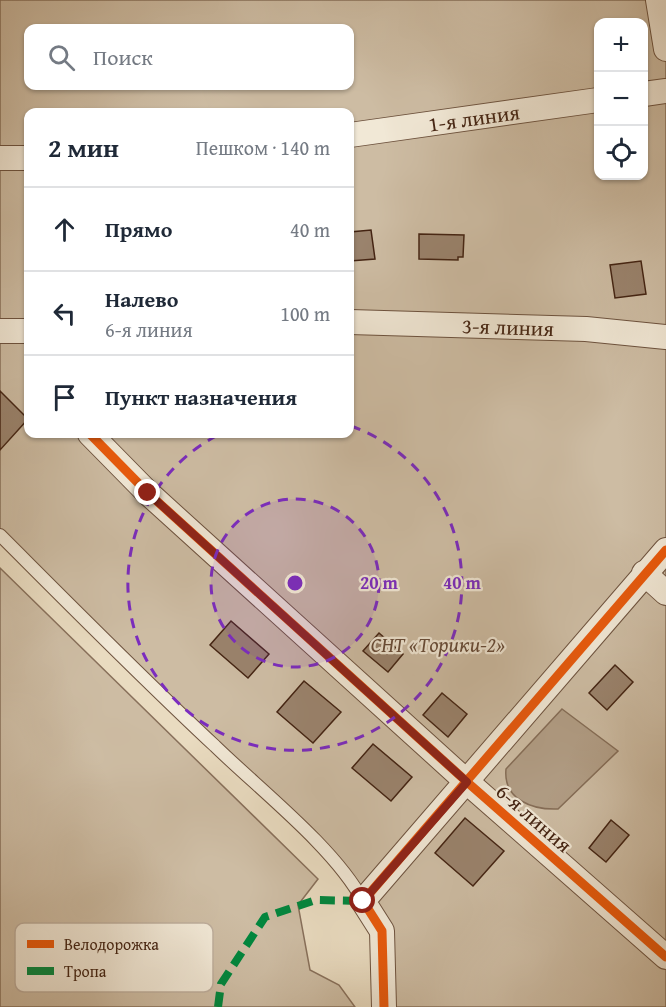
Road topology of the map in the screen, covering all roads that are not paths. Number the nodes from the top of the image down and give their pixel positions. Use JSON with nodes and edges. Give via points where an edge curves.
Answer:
{"nodes":[{"id":1,"x":658,"y":0,"type":"edge"},
{"id":2,"x":666,"y":49,"type":"edge"},
{"id":3,"x":666,"y":91,"type":"edge"},
{"id":4,"x":648,"y":93,"type":"edge"},
{"id":5,"x":594,"y":101,"type":"edge"},
{"id":6,"x":354,"y":134,"type":"edge"},
{"id":7,"x":0,"y":158,"type":"edge"},
{"id":8,"x":24,"y":158,"type":"edge"},
{"id":9,"x":354,"y":322,"type":"edge"},
{"id":10,"x":0,"y":331,"type":"edge"},
{"id":11,"x":24,"y":331,"type":"edge"},
{"id":12,"x":666,"y":337,"type":"edge"},
{"id":13,"x":94,"y":438,"type":"edge"},
{"id":14,"x":0,"y":535,"type":"edge"},
{"id":15,"x":666,"y":550,"type":"edge"},
{"id":16,"x":644,"y":573,"type":"junction"},
{"id":17,"x":666,"y":593,"type":"edge"},
{"id":18,"x":467,"y":782,"type":"junction"},
{"id":19,"x":363,"y":901,"type":"junction"},
{"id":20,"x":666,"y":957,"type":"edge"},
{"id":21,"x":384,"y":1007,"type":"edge"}],
"edges":[{"from":1,"to":2,"type":"street"},
{"from":3,"to":4,"type":"street"},
{"from":5,"to":6,"type":"street","name":"1-я линия"},
{"from":7,"to":8,"type":"street"},
{"from":9,"to":12,"type":"street","name":"3-я линия","via":[[586,329]]},
{"from":10,"to":11,"type":"street"},
{"from":13,"to":18,"type":"street","name":"6-я линия","via":[[148,493]]},
{"from":14,"to":19,"type":"lane","via":[[159,694],[330,856]]},
{"from":15,"to":16,"type":"street"},
{"from":16,"to":17,"type":"street"},
{"from":16,"to":18,"type":"street"},
{"from":18,"to":19,"type":"street"},
{"from":18,"to":20,"type":"street","name":"6-я линия"},
{"from":19,"to":21,"type":"street","via":[[382,931]]}]}
